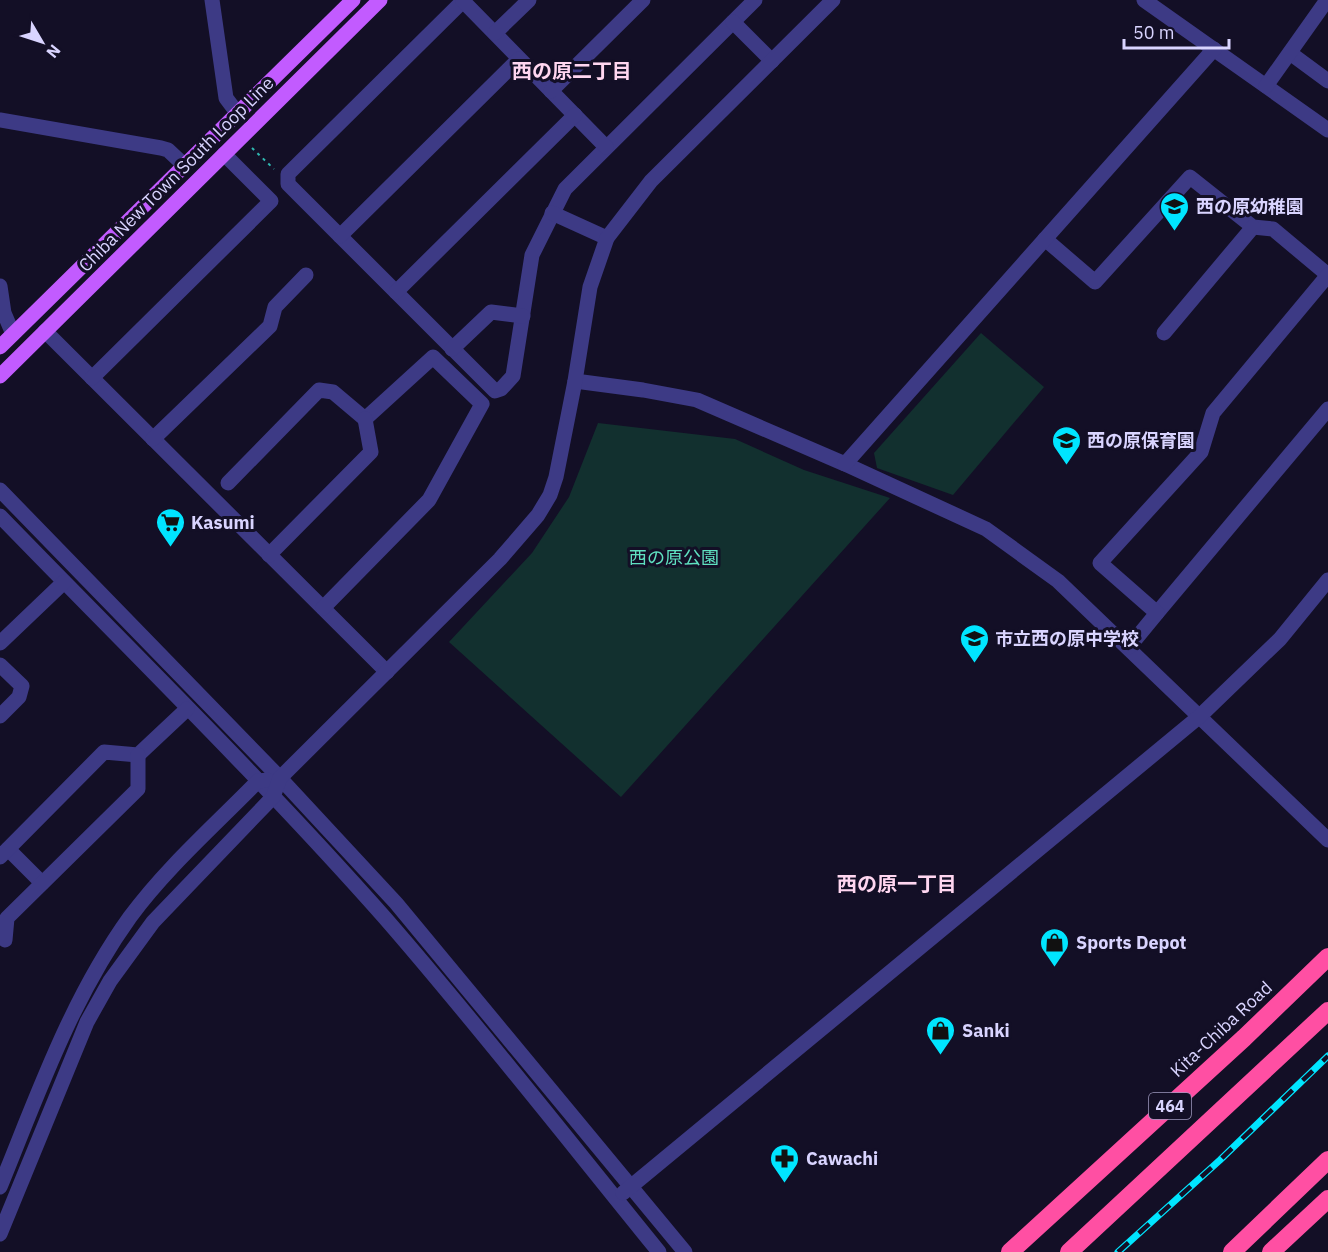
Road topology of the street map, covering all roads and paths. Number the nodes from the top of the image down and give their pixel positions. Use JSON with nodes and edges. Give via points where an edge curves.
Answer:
{"nodes":[{"id":1,"x":212,"y":0,"type":"edge"},
{"id":2,"x":352,"y":0,"type":"edge"},
{"id":3,"x":380,"y":0,"type":"edge"},
{"id":4,"x":463,"y":0,"type":"edge"},
{"id":5,"x":528,"y":0,"type":"edge"},
{"id":6,"x":643,"y":0,"type":"edge"},
{"id":7,"x":755,"y":0,"type":"edge"},
{"id":8,"x":833,"y":0,"type":"edge"},
{"id":9,"x":1327,"y":0,"type":"edge"},
{"id":10,"x":1148,"y":1,"type":"edge"},
{"id":11,"x":733,"y":22,"type":"junction"},
{"id":12,"x":495,"y":33,"type":"junction"},
{"id":13,"x":1214,"y":49,"type":"junction"},
{"id":14,"x":1290,"y":53,"type":"junction"},
{"id":15,"x":519,"y":59,"type":"junction"},
{"id":16,"x":772,"y":61,"type":"junction"},
{"id":17,"x":1328,"y":81,"type":"edge"},
{"id":18,"x":1266,"y":86,"type":"junction"},
{"id":19,"x":551,"y":91,"type":"junction"},
{"id":20,"x":238,"y":114,"type":"junction"},
{"id":21,"x":575,"y":115,"type":"junction"},
{"id":22,"x":0,"y":120,"type":"edge"},
{"id":23,"x":1328,"y":130,"type":"edge"},
{"id":24,"x":242,"y":137,"type":"junction"},
{"id":25,"x":606,"y":147,"type":"junction"},
{"id":26,"x":224,"y":154,"type":"junction"},
{"id":27,"x":184,"y":165,"type":"junction"},
{"id":28,"x":288,"y":184,"type":"junction"},
{"id":29,"x":552,"y":213,"type":"junction"},
{"id":30,"x":1253,"y":226,"type":"junction"},
{"id":31,"x":340,"y":236,"type":"junction"},
{"id":32,"x":607,"y":238,"type":"junction"},
{"id":33,"x":1045,"y":240,"type":"junction"},
{"id":34,"x":306,"y":275,"type":"dead end"},
{"id":35,"x":1328,"y":275,"type":"edge"},
{"id":36,"x":0,"y":286,"type":"edge"},
{"id":37,"x":396,"y":292,"type":"junction"},
{"id":38,"x":523,"y":316,"type":"junction"},
{"id":39,"x":45,"y":331,"type":"junction"},
{"id":40,"x":1164,"y":333,"type":"dead end"},
{"id":41,"x":14,"y":334,"type":"junction"},
{"id":42,"x":0,"y":347,"type":"edge"},
{"id":43,"x":452,"y":350,"type":"junction"},
{"id":44,"x":0,"y":376,"type":"edge"},
{"id":45,"x":92,"y":378,"type":"junction"},
{"id":46,"x":575,"y":381,"type":"junction"},
{"id":47,"x":1328,"y":410,"type":"edge"},
{"id":48,"x":365,"y":419,"type":"junction"},
{"id":49,"x":153,"y":439,"type":"junction"},
{"id":50,"x":845,"y":464,"type":"junction"},
{"id":51,"x":228,"y":483,"type":"dead end"},
{"id":52,"x":0,"y":490,"type":"edge"},
{"id":53,"x":2,"y":522,"type":"edge"},
{"id":54,"x":270,"y":555,"type":"junction"},
{"id":55,"x":1328,"y":580,"type":"edge"},
{"id":56,"x":64,"y":582,"type":"junction"},
{"id":57,"x":323,"y":608,"type":"junction"},
{"id":58,"x":1157,"y":613,"type":"junction"},
{"id":59,"x":0,"y":644,"type":"edge"},
{"id":60,"x":1129,"y":647,"type":"junction"},
{"id":61,"x":0,"y":665,"type":"edge"},
{"id":62,"x":387,"y":672,"type":"junction"},
{"id":63,"x":188,"y":709,"type":"junction"},
{"id":64,"x":0,"y":716,"type":"edge"},
{"id":65,"x":1200,"y":716,"type":"junction"},
{"id":66,"x":138,"y":756,"type":"junction"},
{"id":67,"x":280,"y":778,"type":"junction"},
{"id":68,"x":258,"y":782,"type":"junction"},
{"id":69,"x":273,"y":797,"type":"junction"},
{"id":70,"x":1328,"y":840,"type":"edge"},
{"id":71,"x":4,"y":853,"type":"edge"},
{"id":72,"x":42,"y":883,"type":"junction"},
{"id":73,"x":5,"y":940,"type":"dead end"},
{"id":74,"x":1328,"y":957,"type":"edge"},
{"id":75,"x":1328,"y":1011,"type":"edge"},
{"id":76,"x":1328,"y":1160,"type":"edge"},
{"id":77,"x":0,"y":1187,"type":"edge"},
{"id":78,"x":630,"y":1187,"type":"junction"},
{"id":79,"x":616,"y":1199,"type":"junction"},
{"id":80,"x":1328,"y":1199,"type":"edge"},
{"id":81,"x":0,"y":1234,"type":"edge"},
{"id":82,"x":658,"y":1252,"type":"edge"},
{"id":83,"x":684,"y":1252,"type":"edge"},
{"id":84,"x":1010,"y":1252,"type":"edge"},
{"id":85,"x":1069,"y":1252,"type":"edge"},
{"id":86,"x":1232,"y":1252,"type":"edge"},
{"id":87,"x":1271,"y":1252,"type":"edge"}],
"edges":[{"from":1,"to":20,"type":"street","via":[[226,98]]},
{"from":2,"to":20,"type":"main road","name":"Chiba New Town South Loop Line"},
{"from":3,"to":24,"type":"main road","name":"Chiba New Town South Loop Line"},
{"from":4,"to":12,"type":"street"},
{"from":4,"to":28,"type":"street","via":[[288,174]]},
{"from":5,"to":12,"type":"street"},
{"from":6,"to":19,"type":"street"},
{"from":7,"to":11,"type":"street"},
{"from":8,"to":16,"type":"street"},
{"from":9,"to":14,"type":"street"},
{"from":10,"to":13,"type":"street"},
{"from":11,"to":16,"type":"street"},
{"from":11,"to":25,"type":"street"},
{"from":12,"to":15,"type":"street"},
{"from":13,"to":18,"type":"street"},
{"from":13,"to":33,"type":"street"},
{"from":14,"to":17,"type":"street"},
{"from":14,"to":18,"type":"street"},
{"from":15,"to":19,"type":"street"},
{"from":15,"to":31,"type":"street"},
{"from":16,"to":32,"type":"street","via":[[651,180]]},
{"from":18,"to":23,"type":"street"},
{"from":19,"to":21,"type":"street"},
{"from":20,"to":27,"type":"main road","name":"Chiba New Town South Loop Line"},
{"from":21,"to":25,"type":"street"},
{"from":21,"to":37,"type":"street"},
{"from":22,"to":27,"type":"street","via":[[161,148]]},
{"from":24,"to":26,"type":"main road","name":"Chiba New Town South Loop Line"},
{"from":24,"to":28,"type":"path"},
{"from":25,"to":29,"type":"street","via":[[565,189]]},
{"from":26,"to":39,"type":"main road","name":"Chiba New Town South Loop Line"},
{"from":26,"to":45,"type":"street","via":[[272,201]]},
{"from":27,"to":41,"type":"main road","name":"Chiba New Town South Loop Line"},
{"from":28,"to":31,"type":"street"},
{"from":29,"to":32,"type":"street"},
{"from":29,"to":38,"type":"street","via":[[532,255]]},
{"from":30,"to":33,"type":"street","via":[[1190,177],[1095,282]]},
{"from":30,"to":35,"type":"street","via":[[1273,229]]},
{"from":30,"to":40,"type":"street"},
{"from":31,"to":37,"type":"street"},
{"from":32,"to":46,"type":"street","via":[[590,287]]},
{"from":33,"to":50,"type":"street"},
{"from":34,"to":49,"type":"street","via":[[275,307],[270,326]]},
{"from":35,"to":58,"type":"street","via":[[1213,413],[1201,452],[1100,563]]},
{"from":36,"to":41,"type":"street","via":[[4,313]]},
{"from":37,"to":43,"type":"street"},
{"from":38,"to":43,"type":"street","via":[[490,312]]},
{"from":38,"to":43,"type":"street","via":[[513,376],[501,389],[495,391]]},
{"from":39,"to":44,"type":"main road","name":"Chiba New Town South Loop Line"},
{"from":39,"to":45,"type":"street"},
{"from":41,"to":42,"type":"main road","name":"Chiba New Town South Loop Line"},
{"from":45,"to":49,"type":"street"},
{"from":46,"to":50,"type":"street","via":[[697,400]]},
{"from":46,"to":62,"type":"street","via":[[556,477],[538,514],[500,559]]},
{"from":47,"to":58,"type":"street"},
{"from":48,"to":51,"type":"street","via":[[333,392],[319,390]]},
{"from":48,"to":54,"type":"street","via":[[371,452]]},
{"from":48,"to":57,"type":"street","via":[[433,357],[482,404],[429,500]]},
{"from":49,"to":54,"type":"street"},
{"from":50,"to":60,"type":"street","via":[[986,529],[1058,581]]},
{"from":52,"to":67,"type":"street"},
{"from":53,"to":56,"type":"street"},
{"from":54,"to":57,"type":"street"},
{"from":55,"to":65,"type":"street","via":[[1280,639]]},
{"from":56,"to":59,"type":"street"},
{"from":56,"to":63,"type":"street"},
{"from":57,"to":62,"type":"street"},
{"from":58,"to":60,"type":"street"},
{"from":60,"to":65,"type":"street"},
{"from":61,"to":64,"type":"street","via":[[22,686],[19,697]]},
{"from":62,"to":67,"type":"street"},
{"from":63,"to":66,"type":"street"},
{"from":63,"to":68,"type":"street"},
{"from":65,"to":70,"type":"street"},
{"from":65,"to":78,"type":"street"},
{"from":66,"to":71,"type":"street","via":[[104,752]]},
{"from":66,"to":72,"type":"street","via":[[138,789]]},
{"from":67,"to":68,"type":"street"},
{"from":67,"to":69,"type":"street"},
{"from":67,"to":78,"type":"street","via":[[396,903]]},
{"from":68,"to":69,"type":"street"},
{"from":68,"to":77,"type":"street","via":[[131,916],[95,971],[72,1012]]},
{"from":69,"to":79,"type":"street","via":[[384,918]]},
{"from":69,"to":81,"type":"street","via":[[153,922],[110,981],[87,1022]]},
{"from":71,"to":72,"type":"street"},
{"from":72,"to":73,"type":"street","via":[[7,918]]},
{"from":74,"to":84,"type":"highway","name":"Kita-Chiba Road","number":"464"},
{"from":75,"to":85,"type":"highway","number":"464"},
{"from":76,"to":86,"type":"highway"},
{"from":78,"to":79,"type":"street"},
{"from":78,"to":83,"type":"street"},
{"from":79,"to":82,"type":"street"},
{"from":80,"to":87,"type":"highway"}]}
